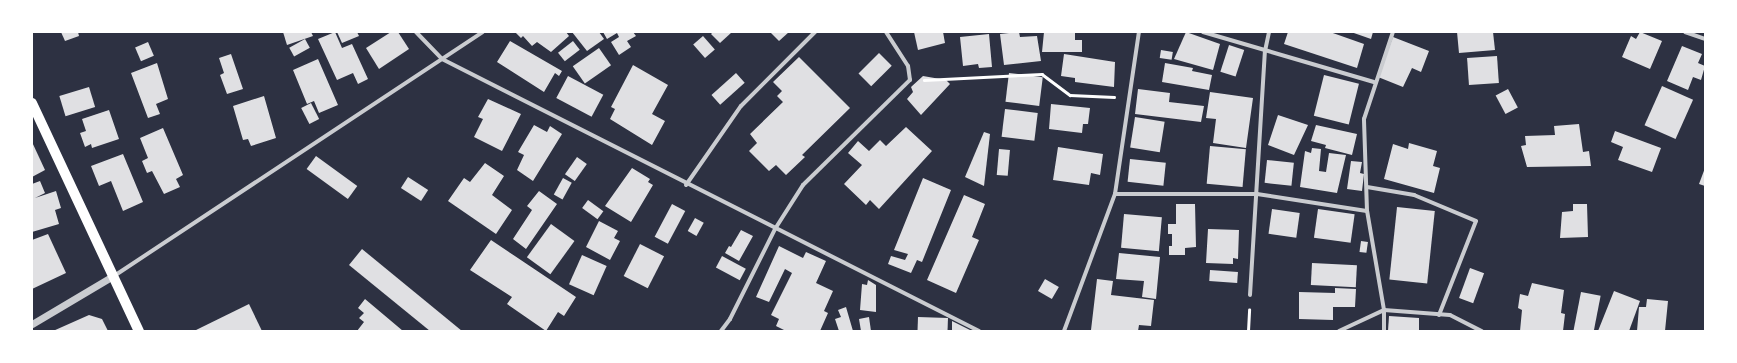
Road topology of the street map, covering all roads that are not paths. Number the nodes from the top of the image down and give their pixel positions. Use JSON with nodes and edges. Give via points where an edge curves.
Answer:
{"nodes":[{"id":1,"x":416,"y":32,"type":"edge"},
{"id":2,"x":483,"y":32,"type":"edge"},
{"id":3,"x":815,"y":32,"type":"edge"},
{"id":4,"x":886,"y":32,"type":"edge"},
{"id":5,"x":1139,"y":32,"type":"edge"},
{"id":6,"x":1203,"y":32,"type":"edge"},
{"id":7,"x":1269,"y":32,"type":"edge"},
{"id":8,"x":1393,"y":32,"type":"edge"},
{"id":9,"x":1685,"y":32,"type":"edge"},
{"id":10,"x":1705,"y":39,"type":"edge"},
{"id":11,"x":1265,"y":51,"type":"junction"},
{"id":12,"x":442,"y":59,"type":"junction"},
{"id":13,"x":1374,"y":82,"type":"junction"},
{"id":14,"x":32,"y":103,"type":"edge"},
{"id":15,"x":686,"y":185,"type":"junction"},
{"id":16,"x":1367,"y":187,"type":"junction"},
{"id":17,"x":1116,"y":194,"type":"junction"},
{"id":18,"x":1257,"y":194,"type":"junction"},
{"id":19,"x":1367,"y":211,"type":"junction"},
{"id":20,"x":775,"y":229,"type":"junction"},
{"id":21,"x":113,"y":276,"type":"junction"},
{"id":22,"x":1250,"y":295,"type":"road end"},
{"id":23,"x":1384,"y":310,"type":"junction"},
{"id":24,"x":1439,"y":315,"type":"junction"},
{"id":25,"x":32,"y":324,"type":"edge"},
{"id":26,"x":139,"y":331,"type":"edge"},
{"id":27,"x":721,"y":331,"type":"edge"},
{"id":28,"x":979,"y":331,"type":"edge"},
{"id":29,"x":1064,"y":331,"type":"edge"},
{"id":30,"x":1339,"y":331,"type":"edge"},
{"id":31,"x":1384,"y":331,"type":"edge"},
{"id":32,"x":1482,"y":331,"type":"edge"}],
"edges":[{"from":1,"to":12,"type":"street"},
{"from":2,"to":12,"type":"street"},
{"from":3,"to":15,"type":"street","via":[[741,106]]},
{"from":4,"to":20,"type":"street","via":[[908,66],[910,80],[803,185]]},
{"from":5,"to":17,"type":"street"},
{"from":6,"to":11,"type":"street"},
{"from":7,"to":11,"type":"street"},
{"from":8,"to":13,"type":"street"},
{"from":9,"to":10,"type":"street"},
{"from":11,"to":13,"type":"street"},
{"from":11,"to":18,"type":"street"},
{"from":12,"to":15,"type":"street"},
{"from":12,"to":21,"type":"street"},
{"from":13,"to":16,"type":"street","via":[[1364,119]]},
{"from":14,"to":21,"type":"main road"},
{"from":15,"to":20,"type":"street"},
{"from":16,"to":19,"type":"street"},
{"from":16,"to":24,"type":"street","via":[[1414,195],[1476,221]]},
{"from":17,"to":18,"type":"street"},
{"from":17,"to":29,"type":"street"},
{"from":18,"to":19,"type":"street"},
{"from":18,"to":22,"type":"street"},
{"from":19,"to":23,"type":"street"},
{"from":20,"to":27,"type":"street","via":[[730,319]]},
{"from":20,"to":28,"type":"street"},
{"from":21,"to":25,"type":"street"},
{"from":21,"to":26,"type":"main road"},
{"from":23,"to":24,"type":"street"},
{"from":23,"to":30,"type":"street"},
{"from":23,"to":31,"type":"street"},
{"from":24,"to":32,"type":"street","via":[[1450,315]]}]}
